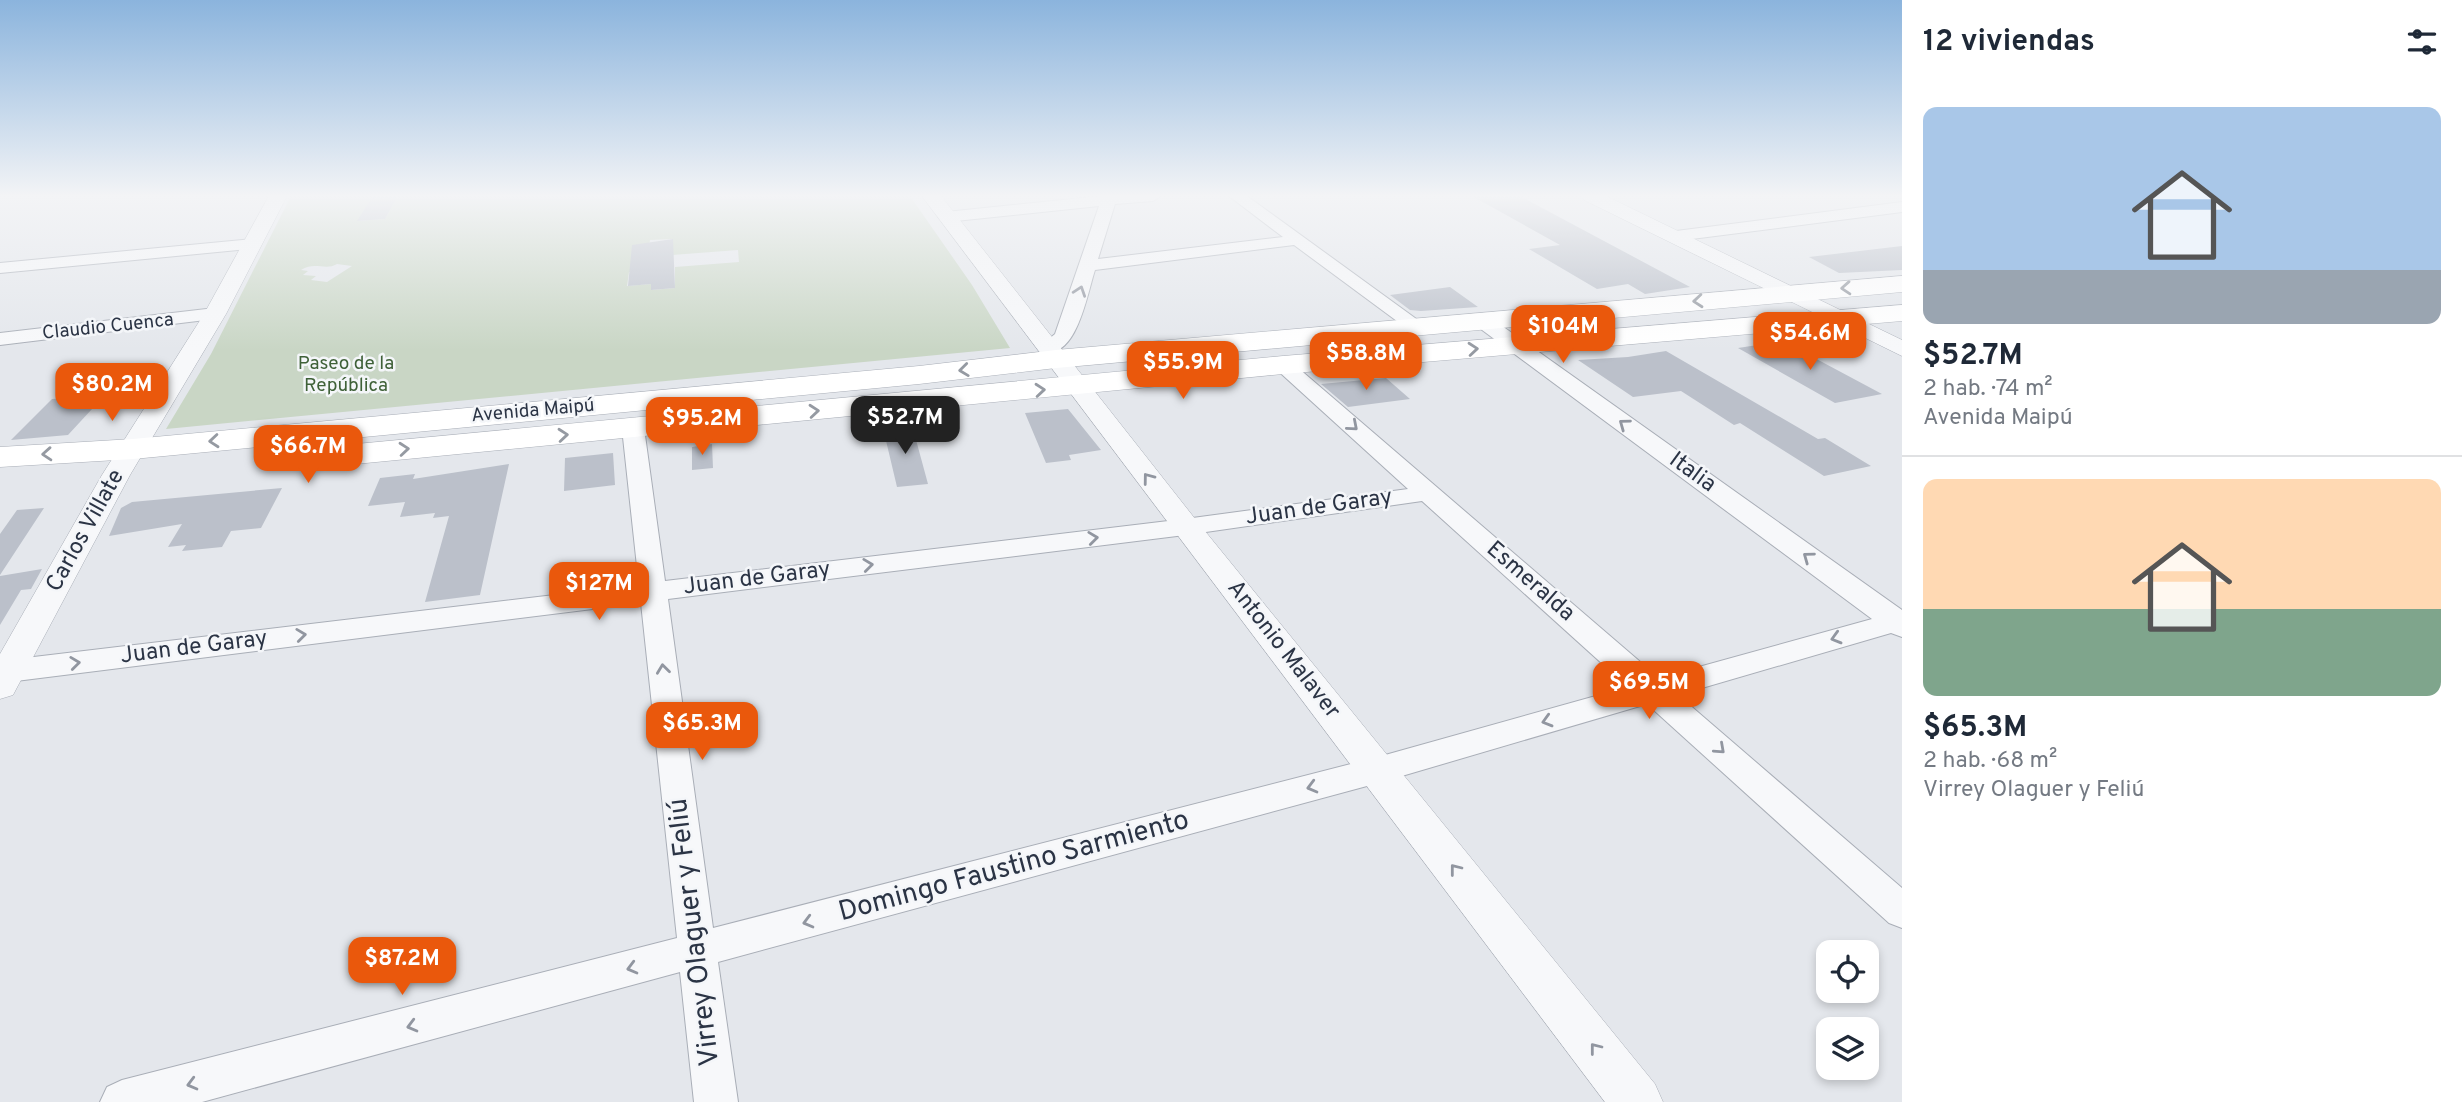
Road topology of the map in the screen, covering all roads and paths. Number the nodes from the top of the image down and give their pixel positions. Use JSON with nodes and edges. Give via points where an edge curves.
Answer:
{"nodes":[{"id":1,"x":217,"y":247,"type":"edge"},
{"id":2,"x":251,"y":247,"type":"edge"},
{"id":3,"x":970,"y":247,"type":"edge"},
{"id":4,"x":1094,"y":247,"type":"edge"},
{"id":5,"x":1236,"y":247,"type":"edge"},
{"id":6,"x":1308,"y":247,"type":"edge"},
{"id":7,"x":1699,"y":247,"type":"edge"},
{"id":8,"x":1089,"y":265,"type":"junction"},
{"id":9,"x":0,"y":268,"type":"edge"},
{"id":10,"x":1902,"y":284,"type":"edge"},
{"id":11,"x":1791,"y":292,"type":"junction"},
{"id":12,"x":1902,"y":313,"type":"edge"},
{"id":13,"x":215,"y":314,"type":"junction"},
{"id":14,"x":1838,"y":317,"type":"junction"},
{"id":15,"x":1481,"y":320,"type":"junction"},
{"id":16,"x":1416,"y":326,"type":"junction"},
{"id":17,"x":0,"y":339,"type":"edge"},
{"id":18,"x":1516,"y":345,"type":"junction"},
{"id":19,"x":1902,"y":349,"type":"edge"},
{"id":20,"x":1061,"y":364,"type":"junction"},
{"id":21,"x":1283,"y":365,"type":"junction"},
{"id":22,"x":633,"y":428,"type":"junction"},
{"id":23,"x":0,"y":457,"type":"edge"},
{"id":24,"x":125,"y":462,"type":"junction"},
{"id":25,"x":0,"y":482,"type":"edge"},
{"id":26,"x":1430,"y":493,"type":"junction"},
{"id":27,"x":1185,"y":527,"type":"junction"},
{"id":28,"x":653,"y":591,"type":"junction"},
{"id":29,"x":1900,"y":623,"type":"edge"},
{"id":30,"x":3,"y":676,"type":"edge"},
{"id":31,"x":1654,"y":691,"type":"junction"},
{"id":32,"x":1378,"y":770,"type":"junction"},
{"id":33,"x":1902,"y":911,"type":"edge"},
{"id":34,"x":698,"y":951,"type":"junction"},
{"id":35,"x":122,"y":1102,"type":"edge"},
{"id":36,"x":716,"y":1102,"type":"edge"},
{"id":37,"x":1637,"y":1102,"type":"edge"}],
"edges":[{"from":1,"to":9,"type":"street"},
{"from":2,"to":13,"type":"street","name":"Carlos Villate"},
{"from":3,"to":20,"type":"street","name":"Antonio Malaver"},
{"from":4,"to":8,"type":"street"},
{"from":5,"to":8,"type":"street"},
{"from":6,"to":16,"type":"street"},
{"from":7,"to":11,"type":"street"},
{"from":20,"to":8,"type":"street","one_way":true,"via":[[1064,337]]},
{"from":10,"to":11,"type":"main road","name":"Avenida Maipú","one_way":true},
{"from":11,"to":14,"type":"street"},
{"from":11,"to":15,"type":"main road","name":"Avenida Maipú","one_way":true},
{"from":12,"to":14,"type":"main road","name":"Avenida Maipú"},
{"from":13,"to":17,"type":"street","name":"Claudio Cuenca"},
{"from":13,"to":24,"type":"street","name":"Carlos Villate"},
{"from":14,"to":18,"type":"main road","name":"Avenida Maipú"},
{"from":14,"to":19,"type":"street"},
{"from":15,"to":16,"type":"main road","name":"Avenida Maipú"},
{"from":15,"to":18,"type":"street","name":"Italia"},
{"from":16,"to":20,"type":"main road","name":"Avenida Maipú"},
{"from":21,"to":18,"type":"main road","name":"Avenida Maipú","one_way":true},
{"from":29,"to":18,"type":"street","name":"Italia","one_way":true},
{"from":20,"to":21,"type":"main road","name":"Avenida Maipú"},
{"from":22,"to":20,"type":"main road","name":"Avenida Maipú","one_way":true},
{"from":20,"to":24,"type":"main road","name":"Avenida Maipú","one_way":true,"via":[[919,375]]},
{"from":27,"to":20,"type":"street","name":"Antonio Malaver","one_way":true},
{"from":21,"to":26,"type":"street","name":"Esmeralda","one_way":true},
{"from":24,"to":22,"type":"main road","name":"Avenida Maipú","one_way":true},
{"from":22,"to":28,"type":"street","name":"Virrey Olaguer y Feliú"},
{"from":24,"to":23,"type":"main road","name":"Avenida Maipú","one_way":true},
{"from":24,"to":25,"type":"main road","name":"Avenida Maipú"},
{"from":24,"to":30,"type":"street","name":"Carlos Villate"},
{"from":26,"to":27,"type":"street","name":"Juan de Garay"},
{"from":26,"to":31,"type":"street","name":"Esmeralda"},
{"from":28,"to":27,"type":"street","name":"Juan de Garay","one_way":true},
{"from":27,"to":32,"type":"street","name":"Antonio Malaver"},
{"from":30,"to":28,"type":"street","name":"Juan de Garay","one_way":true},
{"from":34,"to":28,"type":"street","name":"Virrey Olaguer y Feliú","one_way":true},
{"from":29,"to":31,"type":"street","name":"Domingo Faustino Sarmiento","one_way":true},
{"from":31,"to":32,"type":"street","name":"Domingo Faustino Sarmiento","one_way":true},
{"from":31,"to":33,"type":"street","name":"Esmeralda","one_way":true},
{"from":32,"to":34,"type":"street","name":"Domingo Faustino Sarmiento","one_way":true},
{"from":37,"to":32,"type":"street","name":"Antonio Malaver","one_way":true},
{"from":34,"to":35,"type":"street","name":"Domingo Faustino Sarmiento","one_way":true},
{"from":34,"to":36,"type":"street","name":"Virrey Olaguer y Feliú"}]}
